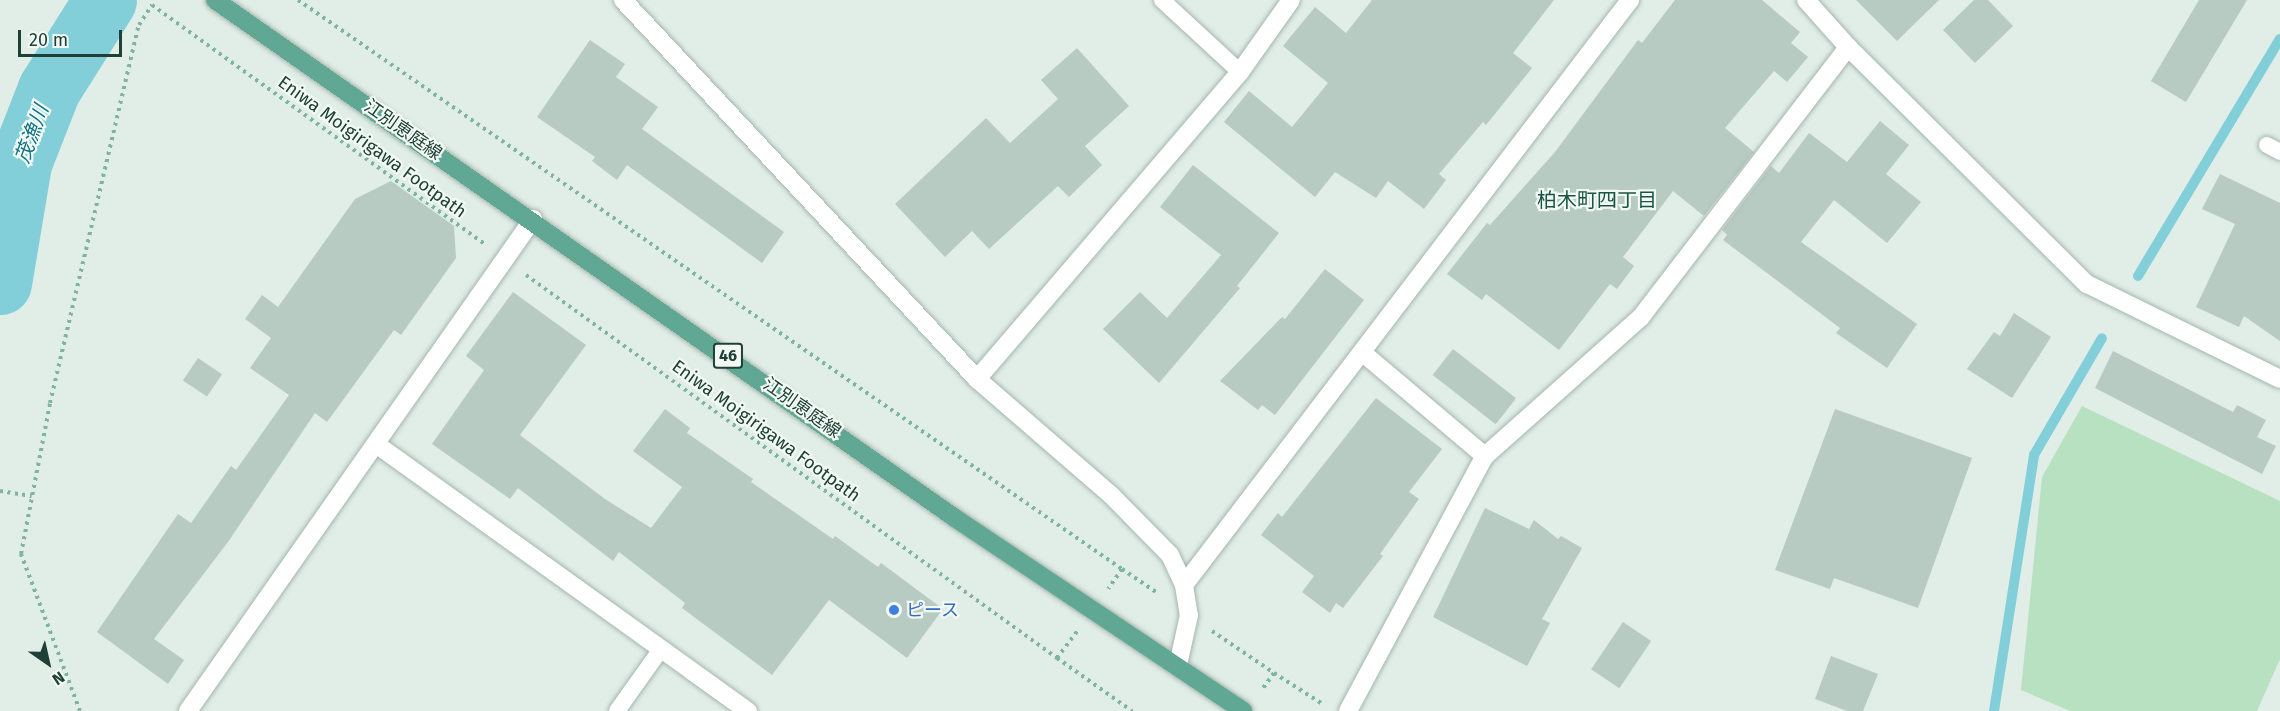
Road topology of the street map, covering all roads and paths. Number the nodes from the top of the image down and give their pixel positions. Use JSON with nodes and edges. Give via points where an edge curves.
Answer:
{"nodes":[{"id":1,"x":215,"y":0,"type":"edge"},
{"id":2,"x":298,"y":0,"type":"edge"},
{"id":3,"x":623,"y":0,"type":"edge"},
{"id":4,"x":1162,"y":0,"type":"edge"},
{"id":5,"x":1291,"y":0,"type":"edge"},
{"id":6,"x":1630,"y":0,"type":"edge"},
{"id":7,"x":1806,"y":0,"type":"edge"},
{"id":8,"x":1848,"y":47,"type":"junction"},
{"id":9,"x":1240,"y":72,"type":"junction"},
{"id":10,"x":533,"y":219,"type":"junction"},
{"id":11,"x":505,"y":260,"type":"junction"},
{"id":12,"x":1363,"y":353,"type":"junction"},
{"id":13,"x":977,"y":379,"type":"junction"},
{"id":14,"x":2280,"y":379,"type":"edge"},
{"id":15,"x":376,"y":444,"type":"junction"},
{"id":16,"x":1485,"y":456,"type":"junction"},
{"id":17,"x":0,"y":491,"type":"edge"},
{"id":18,"x":32,"y":495,"type":"junction"},
{"id":19,"x":1184,"y":585,"type":"junction"},
{"id":20,"x":1091,"y":611,"type":"junction"},
{"id":21,"x":661,"y":649,"type":"junction"},
{"id":22,"x":1057,"y":658,"type":"junction"},
{"id":23,"x":1178,"y":665,"type":"junction"},
{"id":24,"x":1274,"y":673,"type":"dead end"},
{"id":25,"x":80,"y":711,"type":"edge"},
{"id":26,"x":188,"y":711,"type":"edge"},
{"id":27,"x":617,"y":711,"type":"edge"},
{"id":28,"x":748,"y":711,"type":"edge"},
{"id":29,"x":1132,"y":711,"type":"edge"},
{"id":30,"x":1243,"y":711,"type":"edge"},
{"id":31,"x":1335,"y":711,"type":"edge"},
{"id":32,"x":1348,"y":711,"type":"edge"}],
"edges":[{"from":1,"to":10,"type":"main road","name":"江別恵庭線","number":"46"},
{"from":2,"to":20,"type":"path","via":[[1122,569]]},
{"from":3,"to":13,"type":"street"},
{"from":4,"to":9,"type":"lane"},
{"from":5,"to":9,"type":"street"},
{"from":6,"to":12,"type":"street"},
{"from":7,"to":8,"type":"street"},
{"from":8,"to":14,"type":"street","via":[[2087,284]]},
{"from":8,"to":16,"type":"street","via":[[1641,317]]},
{"from":9,"to":13,"type":"street"},
{"from":10,"to":11,"type":"street"},
{"from":10,"to":20,"type":"main road","name":"江別恵庭線","number":"46"},
{"from":11,"to":15,"type":"street"},
{"from":11,"to":18,"type":"path","name":"Eniwa Moigirigawa Footpath","via":[[152,5],[139,24]]},
{"from":11,"to":22,"type":"path","name":"Eniwa Moigirigawa Footpath"},
{"from":12,"to":16,"type":"street"},
{"from":12,"to":19,"type":"street"},
{"from":13,"to":19,"type":"street","via":[[1139,524],[1170,555]]},
{"from":15,"to":21,"type":"street"},
{"from":15,"to":26,"type":"street"},
{"from":16,"to":32,"type":"street"},
{"from":17,"to":18,"type":"path"},
{"from":18,"to":25,"type":"path","name":"Eniwa Moigirigawa Footpath","via":[[21,554]]},
{"from":19,"to":23,"type":"street","via":[[1189,615]]},
{"from":20,"to":22,"type":"path"},
{"from":20,"to":23,"type":"main road","name":"江別恵庭線","number":"46"},
{"from":21,"to":27,"type":"lane"},
{"from":21,"to":28,"type":"street"},
{"from":22,"to":29,"type":"path","name":"Eniwa Moigirigawa Footpath"},
{"from":23,"to":30,"type":"main road","name":"江別恵庭線","number":"46"},
{"from":24,"to":31,"type":"path"}]}
